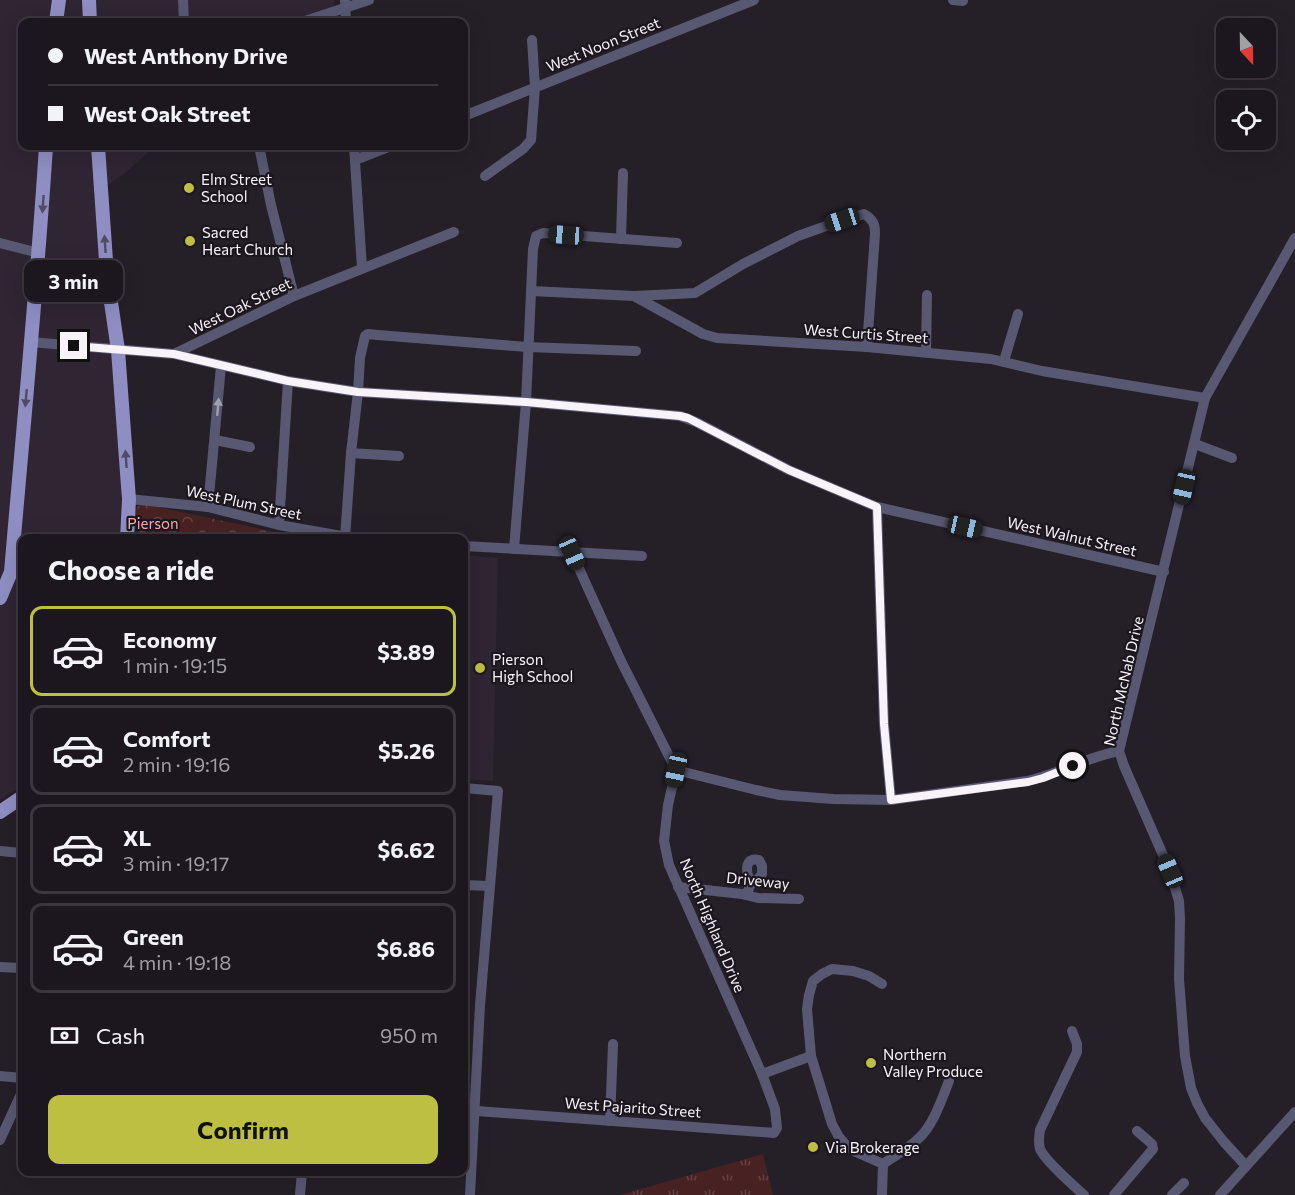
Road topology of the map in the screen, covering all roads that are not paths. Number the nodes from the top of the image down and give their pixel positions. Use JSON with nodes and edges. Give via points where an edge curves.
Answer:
{"nodes":[{"id":1,"x":58,"y":0,"type":"edge"},
{"id":2,"x":89,"y":0,"type":"edge"},
{"id":3,"x":183,"y":0,"type":"edge"},
{"id":4,"x":369,"y":0,"type":"edge"},
{"id":5,"x":754,"y":0,"type":"edge"},
{"id":6,"x":953,"y":0,"type":"edge"},
{"id":7,"x":963,"y":1,"type":"edge"},
{"id":8,"x":345,"y":4,"type":"edge"},
{"id":9,"x":56,"y":18,"type":"edge"},
{"id":10,"x":90,"y":18,"type":"edge"},
{"id":11,"x":184,"y":18,"type":"edge"},
{"id":12,"x":312,"y":18,"type":"edge"},
{"id":13,"x":532,"y":40,"type":"dead end"},
{"id":14,"x":535,"y":87,"type":"junction"},
{"id":15,"x":468,"y":114,"type":"edge"},
{"id":16,"x":46,"y":150,"type":"edge"},
{"id":17,"x":98,"y":150,"type":"edge"},
{"id":18,"x":261,"y":150,"type":"edge"},
{"id":19,"x":354,"y":150,"type":"edge"},
{"id":20,"x":381,"y":150,"type":"edge"},
{"id":21,"x":355,"y":160,"type":"junction"},
{"id":22,"x":623,"y":173,"type":"dead end"},
{"id":23,"x":485,"y":176,"type":"dead end"},
{"id":24,"x":454,"y":232,"type":"dead end"},
{"id":25,"x":1295,"y":238,"type":"edge"},
{"id":26,"x":621,"y":239,"type":"junction"},
{"id":27,"x":0,"y":243,"type":"edge"},
{"id":28,"x":677,"y":243,"type":"dead end"},
{"id":29,"x":39,"y":253,"type":"junction"},
{"id":30,"x":363,"y":268,"type":"junction"},
{"id":31,"x":531,"y":291,"type":"junction"},
{"id":32,"x":927,"y":295,"type":"dead end"},
{"id":33,"x":294,"y":296,"type":"junction"},
{"id":34,"x":634,"y":296,"type":"junction"},
{"id":35,"x":1018,"y":314,"type":"dead end"},
{"id":36,"x":30,"y":342,"type":"junction"},
{"id":37,"x":527,"y":347,"type":"junction"},
{"id":38,"x":867,"y":347,"type":"junction"},
{"id":39,"x":118,"y":350,"type":"junction"},
{"id":40,"x":636,"y":351,"type":"dead end"},
{"id":41,"x":927,"y":352,"type":"junction"},
{"id":42,"x":174,"y":354,"type":"junction"},
{"id":43,"x":1004,"y":361,"type":"junction"},
{"id":44,"x":221,"y":366,"type":"junction"},
{"id":45,"x":288,"y":381,"type":"junction"},
{"id":46,"x":358,"y":392,"type":"junction"},
{"id":47,"x":1206,"y":398,"type":"junction"},
{"id":48,"x":526,"y":402,"type":"junction"},
{"id":49,"x":215,"y":440,"type":"junction"},
{"id":50,"x":1195,"y":444,"type":"junction"},
{"id":51,"x":250,"y":447,"type":"dead end"},
{"id":52,"x":351,"y":453,"type":"junction"},
{"id":53,"x":399,"y":456,"type":"dead end"},
{"id":54,"x":1232,"y":458,"type":"dead end"},
{"id":55,"x":129,"y":499,"type":"junction"},
{"id":56,"x":208,"y":507,"type":"junction"},
{"id":57,"x":877,"y":507,"type":"junction"},
{"id":58,"x":279,"y":525,"type":"junction"},
{"id":59,"x":127,"y":534,"type":"edge"},
{"id":60,"x":327,"y":534,"type":"edge"},
{"id":61,"x":349,"y":534,"type":"edge"},
{"id":62,"x":468,"y":546,"type":"edge"},
{"id":63,"x":514,"y":549,"type":"junction"},
{"id":64,"x":572,"y":553,"type":"junction"},
{"id":65,"x":642,"y":556,"type":"dead end"},
{"id":66,"x":1164,"y":572,"type":"junction"},
{"id":67,"x":0,"y":598,"type":"edge"},
{"id":68,"x":1119,"y":751,"type":"junction"},
{"id":69,"x":676,"y":770,"type":"junction"},
{"id":70,"x":468,"y":788,"type":"edge"},
{"id":71,"x":18,"y":800,"type":"edge"},
{"id":72,"x":891,"y":800,"type":"junction"},
{"id":73,"x":0,"y":812,"type":"edge"},
{"id":74,"x":0,"y":851,"type":"edge"},
{"id":75,"x":18,"y":853,"type":"edge"},
{"id":76,"x":752,"y":882,"type":"dead end"},
{"id":77,"x":468,"y":885,"type":"edge"},
{"id":78,"x":489,"y":886,"type":"junction"},
{"id":79,"x":678,"y":887,"type":"junction"},
{"id":80,"x":746,"y":895,"type":"junction"},
{"id":81,"x":799,"y":900,"type":"dead end"},
{"id":82,"x":0,"y":967,"type":"edge"},
{"id":83,"x":18,"y":968,"type":"edge"},
{"id":84,"x":882,"y":984,"type":"dead end"},
{"id":85,"x":1072,"y":1031,"type":"dead end"},
{"id":86,"x":613,"y":1044,"type":"dead end"},
{"id":87,"x":811,"y":1056,"type":"junction"},
{"id":88,"x":762,"y":1074,"type":"junction"},
{"id":89,"x":0,"y":1076,"type":"edge"},
{"id":90,"x":18,"y":1078,"type":"edge"},
{"id":91,"x":949,"y":1081,"type":"dead end"},
{"id":92,"x":18,"y":1101,"type":"edge"},
{"id":93,"x":775,"y":1109,"type":"joint"},
{"id":94,"x":468,"y":1110,"type":"edge"},
{"id":95,"x":476,"y":1110,"type":"junction"},
{"id":96,"x":1295,"y":1112,"type":"edge"},
{"id":97,"x":610,"y":1120,"type":"junction"},
{"id":98,"x":1137,"y":1131,"type":"dead end"},
{"id":99,"x":0,"y":1140,"type":"edge"},
{"id":100,"x":883,"y":1164,"type":"junction"},
{"id":101,"x":1246,"y":1166,"type":"junction"},
{"id":102,"x":302,"y":1176,"type":"edge"},
{"id":103,"x":1184,"y":1183,"type":"dead end"},
{"id":104,"x":300,"y":1195,"type":"edge"},
{"id":105,"x":470,"y":1195,"type":"edge"},
{"id":106,"x":882,"y":1195,"type":"edge"},
{"id":107,"x":1084,"y":1195,"type":"edge"},
{"id":108,"x":1114,"y":1195,"type":"edge"},
{"id":109,"x":1172,"y":1195,"type":"edge"},
{"id":110,"x":1220,"y":1195,"type":"edge"}],
"edges":[{"from":1,"to":9,"type":"main road"},
{"from":2,"to":10,"type":"main road"},
{"from":3,"to":11,"type":"street"},
{"from":4,"to":8,"type":"street"},
{"from":5,"to":14,"type":"street","name":"West Noon Street"},
{"from":6,"to":7,"type":"street"},
{"from":8,"to":12,"type":"street"},
{"from":13,"to":14,"type":"street"},
{"from":14,"to":15,"type":"street","name":"West Noon Street"},
{"from":14,"to":23,"type":"street","via":[[531,140]]},
{"from":16,"to":29,"type":"main road","one_way":true},
{"from":39,"to":17,"type":"main road","one_way":true,"via":[[106,275]]},
{"from":18,"to":33,"type":"street"},
{"from":19,"to":21,"type":"street"},
{"from":20,"to":21,"type":"street"},
{"from":21,"to":30,"type":"street"},
{"from":22,"to":26,"type":"street"},
{"from":24,"to":30,"type":"street","name":"West Oak Street"},
{"from":25,"to":47,"type":"street","name":"North McNab Drive"},
{"from":26,"to":28,"type":"street"},
{"from":26,"to":31,"type":"street","via":[[543,233],[536,236]]},
{"from":27,"to":29,"type":"street"},
{"from":29,"to":36,"type":"main road"},
{"from":30,"to":33,"type":"street","name":"West Oak Street"},
{"from":31,"to":34,"type":"street","name":"West Curtis Street"},
{"from":31,"to":37,"type":"street"},
{"from":32,"to":41,"type":"street"},
{"from":33,"to":42,"type":"street","name":"West Oak Street"},
{"from":34,"to":38,"type":"street","name":"West Curtis Street","via":[[717,338]]},
{"from":34,"to":38,"type":"street","via":[[695,293],[798,236],[864,214],[870,217],[875,234]]},
{"from":35,"to":43,"type":"street"},
{"from":36,"to":39,"type":"street","name":"West Oak Street"},
{"from":36,"to":67,"type":"main road","one_way":true,"via":[[11,572]]},
{"from":37,"to":40,"type":"street"},
{"from":37,"to":46,"type":"street","via":[[368,334],[360,358]]},
{"from":37,"to":48,"type":"street"},
{"from":38,"to":41,"type":"street","name":"West Curtis Street"},
{"from":39,"to":42,"type":"street","name":"West Oak Street"},
{"from":55,"to":39,"type":"main road","one_way":true},
{"from":41,"to":43,"type":"street","name":"West Curtis Street"},
{"from":42,"to":44,"type":"street","name":"West Walnut Street"},
{"from":43,"to":47,"type":"street","name":"West Curtis Street"},
{"from":44,"to":45,"type":"street","name":"West Walnut Street"},
{"from":49,"to":44,"type":"street","one_way":true},
{"from":45,"to":46,"type":"street","name":"West Walnut Street"},
{"from":45,"to":58,"type":"street"},
{"from":46,"to":48,"type":"street","name":"West Walnut Street"},
{"from":46,"to":52,"type":"street"},
{"from":47,"to":50,"type":"street","name":"North McNab Drive"},
{"from":48,"to":57,"type":"street","name":"West Walnut Street","via":[[688,418],[789,470]]},
{"from":48,"to":63,"type":"street"},
{"from":49,"to":51,"type":"street"},
{"from":49,"to":56,"type":"street"},
{"from":50,"to":54,"type":"street"},
{"from":50,"to":66,"type":"street","name":"North McNab Drive"},
{"from":52,"to":53,"type":"street"},
{"from":52,"to":61,"type":"street"},
{"from":55,"to":56,"type":"street","name":"West Plum Street"},
{"from":55,"to":59,"type":"main road"},
{"from":56,"to":58,"type":"street","name":"West Plum Street"},
{"from":57,"to":66,"type":"street","name":"West Walnut Street"},
{"from":57,"to":72,"type":"street","via":[[884,724]]},
{"from":58,"to":60,"type":"street","name":"West Plum Street"},
{"from":62,"to":63,"type":"street"},
{"from":63,"to":64,"type":"street"},
{"from":64,"to":65,"type":"street"},
{"from":64,"to":69,"type":"street"},
{"from":66,"to":68,"type":"street","name":"North McNab Drive"},
{"from":68,"to":72,"type":"street","via":[[1028,782]]},
{"from":68,"to":101,"type":"street","name":"North McNab Drive","via":[[1179,901],[1179,979],[1191,1088],[1205,1118]]},
{"from":69,"to":72,"type":"street","via":[[780,795]]},
{"from":69,"to":79,"type":"street","name":"North Highland Drive","via":[[664,842]]},
{"from":70,"to":78,"type":"street","via":[[498,791]]},
{"from":71,"to":73,"type":"main road"},
{"from":74,"to":75,"type":"street"},
{"from":76,"to":80,"type":"street"},
{"from":77,"to":78,"type":"street"},
{"from":78,"to":95,"type":"street"},
{"from":79,"to":80,"type":"street","name":"Driveway"},
{"from":79,"to":88,"type":"street","name":"North Highland Drive"},
{"from":80,"to":81,"type":"street","name":"Driveway"},
{"from":82,"to":83,"type":"street"},
{"from":84,"to":87,"type":"street","via":[[869,976],[832,969],[813,981],[807,1009]]},
{"from":85,"to":107,"type":"street","via":[[1077,1052],[1038,1141],[1046,1158]]},
{"from":86,"to":97,"type":"street"},
{"from":87,"to":88,"type":"street"},
{"from":87,"to":100,"type":"street","via":[[839,1137],[856,1152]]},
{"from":88,"to":93,"type":"street","name":"North Highland Drive"},
{"from":89,"to":90,"type":"street"},
{"from":91,"to":100,"type":"street","via":[[925,1131]]},
{"from":92,"to":99,"type":"street"},
{"from":93,"to":97,"type":"street","name":"West Pajarito Street","via":[[774,1133]]},
{"from":94,"to":95,"type":"street","name":"West Pajarito Street"},
{"from":95,"to":97,"type":"street","name":"West Pajarito Street"},
{"from":95,"to":105,"type":"street"},
{"from":96,"to":101,"type":"street"},
{"from":98,"to":108,"type":"street","via":[[1153,1146],[1152,1152]]},
{"from":100,"to":106,"type":"street"},
{"from":101,"to":110,"type":"street"},
{"from":102,"to":104,"type":"street"},
{"from":103,"to":109,"type":"street"}]}
